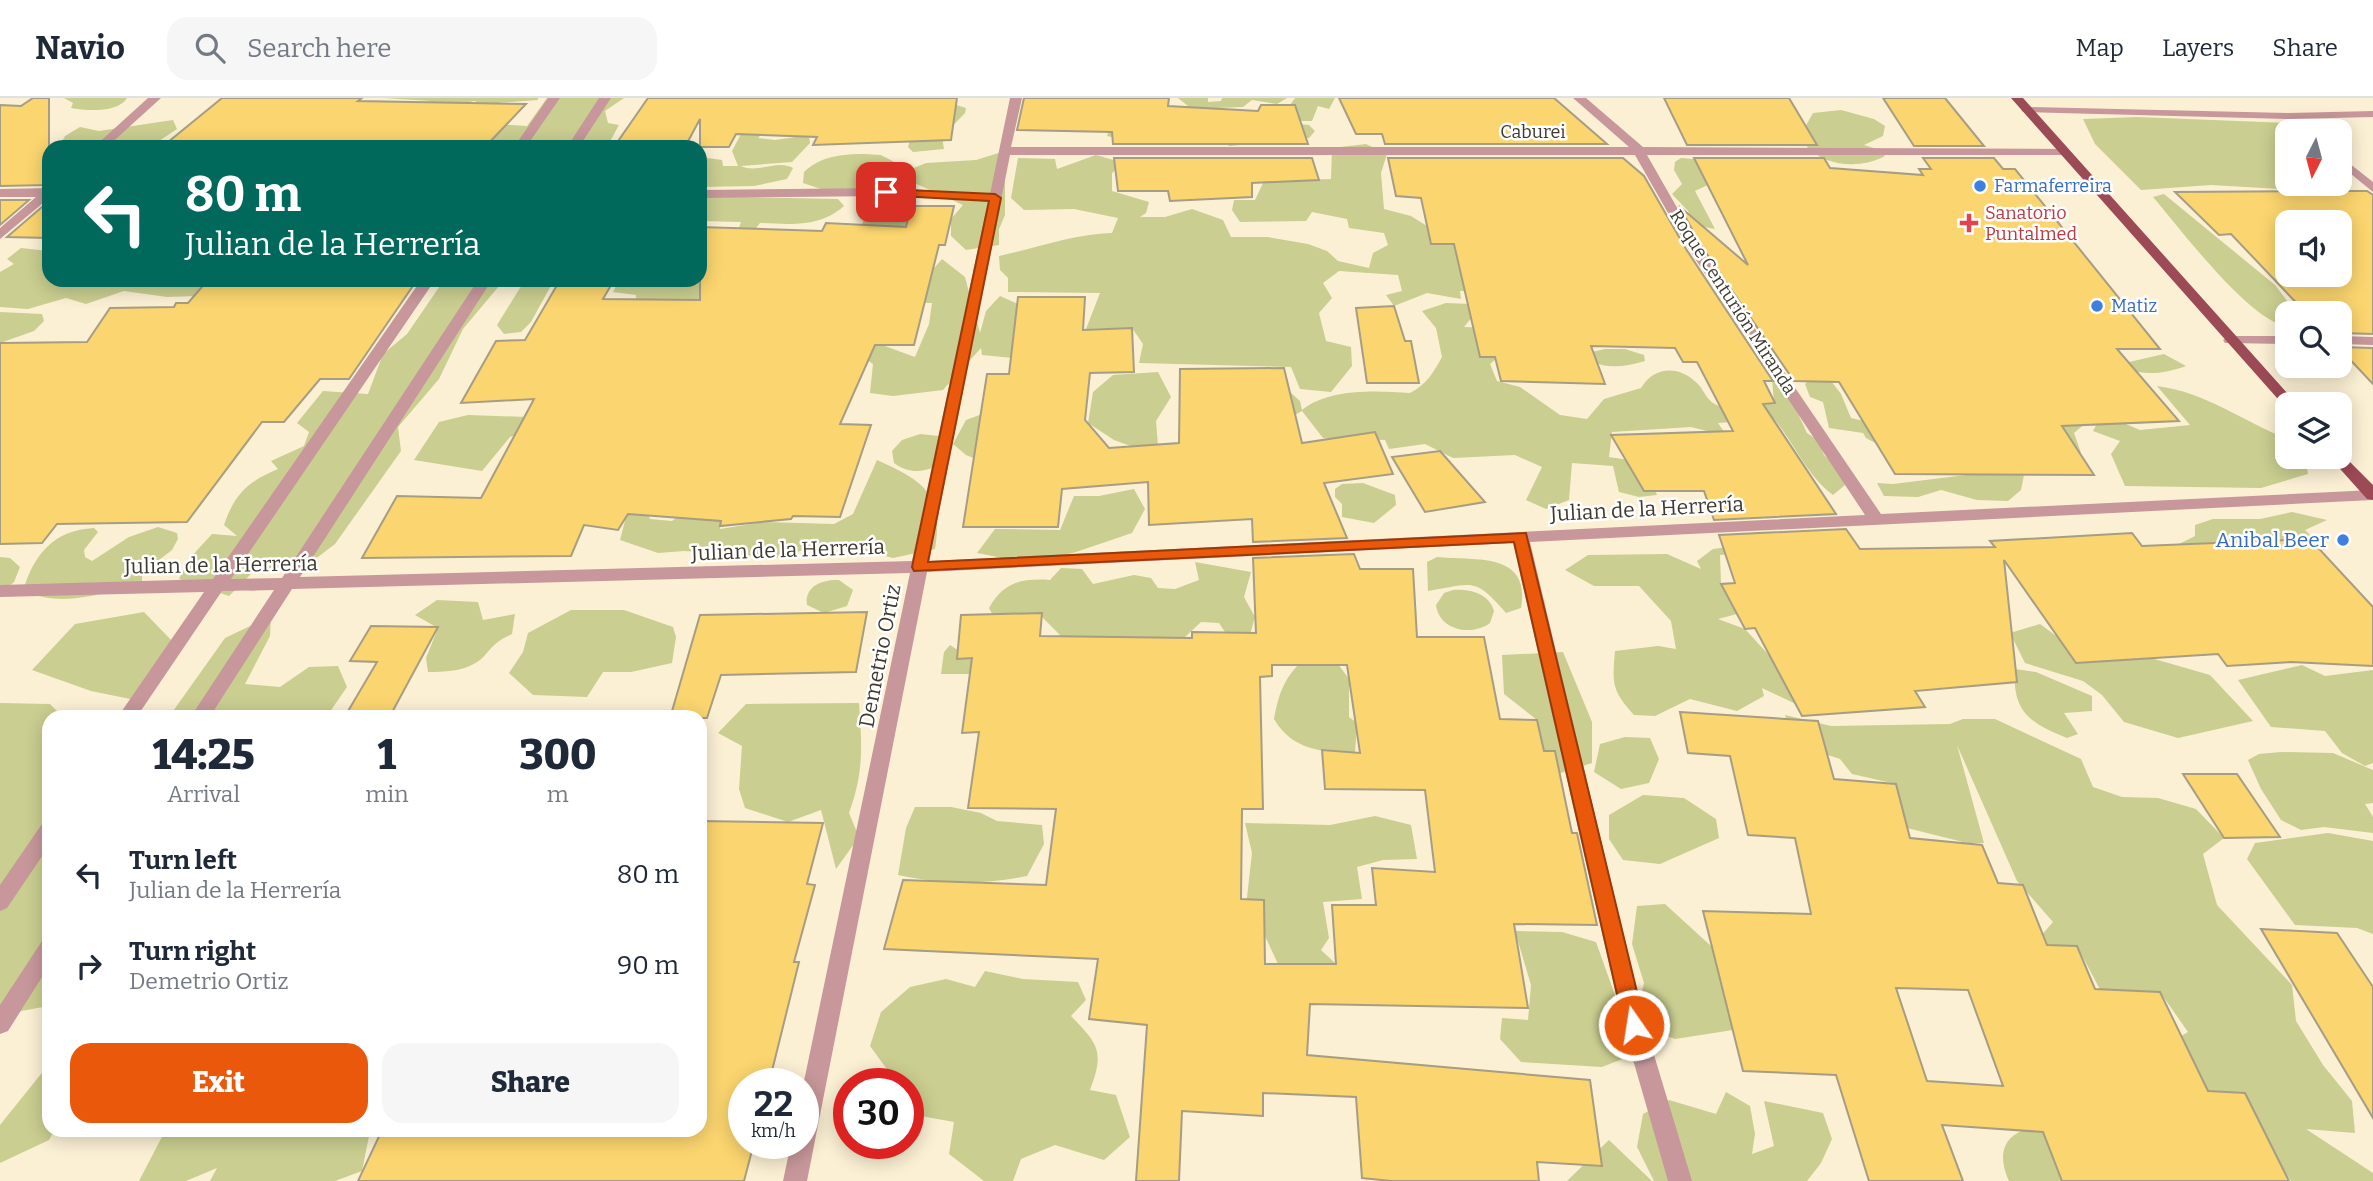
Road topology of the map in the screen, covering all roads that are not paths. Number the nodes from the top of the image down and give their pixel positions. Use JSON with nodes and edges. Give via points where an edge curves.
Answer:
{"nodes":[{"id":1,"x":155,"y":98,"type":"edge"},
{"id":2,"x":554,"y":98,"type":"edge"},
{"id":3,"x":605,"y":98,"type":"edge"},
{"id":4,"x":1016,"y":98,"type":"edge"},
{"id":5,"x":1579,"y":98,"type":"edge"},
{"id":6,"x":2017,"y":98,"type":"edge"},
{"id":7,"x":2027,"y":110,"type":"junction"},
{"id":8,"x":2373,"y":114,"type":"edge"},
{"id":9,"x":2289,"y":116,"type":"junction"},
{"id":10,"x":2293,"y":119,"type":"edge"},
{"id":11,"x":108,"y":140,"type":"edge"},
{"id":12,"x":525,"y":140,"type":"edge"},
{"id":13,"x":578,"y":140,"type":"edge"},
{"id":14,"x":1638,"y":149,"type":"junction"},
{"id":15,"x":1005,"y":150,"type":"junction"},
{"id":16,"x":2062,"y":151,"type":"junction"},
{"id":17,"x":2352,"y":170,"type":"edge"},
{"id":18,"x":2373,"y":188,"type":"edge"},
{"id":19,"x":0,"y":193,"type":"edge"},
{"id":20,"x":42,"y":193,"type":"edge"},
{"id":21,"x":707,"y":194,"type":"edge"},
{"id":22,"x":42,"y":198,"type":"edge"},
{"id":23,"x":995,"y":198,"type":"junction"},
{"id":24,"x":0,"y":235,"type":"edge"},
{"id":25,"x":423,"y":287,"type":"edge"},
{"id":26,"x":480,"y":287,"type":"edge"},
{"id":27,"x":2230,"y":340,"type":"junction"},
{"id":28,"x":2275,"y":340,"type":"edge"},
{"id":29,"x":2352,"y":340,"type":"edge"},
{"id":30,"x":2373,"y":341,"type":"edge"},
{"id":31,"x":2279,"y":392,"type":"edge"},
{"id":32,"x":2349,"y":469,"type":"edge"},
{"id":33,"x":2373,"y":495,"type":"edge"},
{"id":34,"x":1875,"y":518,"type":"junction"},
{"id":35,"x":1520,"y":536,"type":"junction"},
{"id":36,"x":919,"y":567,"type":"junction"},
{"id":37,"x":216,"y":585,"type":"junction"},
{"id":38,"x":285,"y":585,"type":"junction"},
{"id":39,"x":0,"y":591,"type":"edge"},
{"id":40,"x":131,"y":710,"type":"edge"},
{"id":41,"x":204,"y":710,"type":"edge"},
{"id":42,"x":42,"y":840,"type":"edge"},
{"id":43,"x":0,"y":902,"type":"edge"},
{"id":44,"x":42,"y":959,"type":"edge"},
{"id":45,"x":0,"y":1024,"type":"edge"},
{"id":46,"x":795,"y":1181,"type":"edge"},
{"id":47,"x":1680,"y":1181,"type":"edge"}],
"edges":[{"from":1,"to":11,"type":"street"},
{"from":2,"to":12,"type":"street"},
{"from":3,"to":13,"type":"street"},
{"from":4,"to":15,"type":"street","name":"Demetrio Ortiz"},
{"from":5,"to":14,"type":"street","name":"Roque Centurión Miranda"},
{"from":6,"to":7,"type":"main road"},
{"from":7,"to":9,"type":"street"},
{"from":7,"to":16,"type":"main road"},
{"from":8,"to":9,"type":"street"},
{"from":9,"to":10,"type":"street"},
{"from":14,"to":15,"type":"street","name":"Caburei"},
{"from":14,"to":16,"type":"street","name":"Caburei"},
{"from":14,"to":34,"type":"street","name":"Roque Centurión Miranda","via":[[1695,248]]},
{"from":15,"to":23,"type":"street","name":"Demetrio Ortiz"},
{"from":16,"to":27,"type":"main road"},
{"from":17,"to":18,"type":"street"},
{"from":19,"to":20,"type":"street"},
{"from":21,"to":23,"type":"street","via":[[886,192]]},
{"from":22,"to":24,"type":"street"},
{"from":23,"to":36,"type":"street","name":"Demetrio Ortiz"},
{"from":25,"to":37,"type":"street"},
{"from":26,"to":38,"type":"street"},
{"from":27,"to":28,"type":"street"},
{"from":27,"to":31,"type":"main road"},
{"from":29,"to":30,"type":"street"},
{"from":32,"to":33,"type":"main road"},
{"from":33,"to":34,"type":"street","name":"Julian de la Herrería"},
{"from":34,"to":35,"type":"street","name":"Julian de la Herrería"},
{"from":35,"to":36,"type":"street","name":"Julian de la Herrería"},
{"from":35,"to":47,"type":"street","via":[[1634,1025]]},
{"from":36,"to":38,"type":"street","name":"Julian de la Herrería"},
{"from":36,"to":46,"type":"street","name":"Demetrio Ortiz","via":[[878,788]]},
{"from":37,"to":38,"type":"street","name":"Julian de la Herrería"},
{"from":37,"to":39,"type":"street","name":"Julian de la Herrería"},
{"from":37,"to":40,"type":"street"},
{"from":38,"to":41,"type":"street"},
{"from":42,"to":43,"type":"street"},
{"from":44,"to":45,"type":"street"}]}
